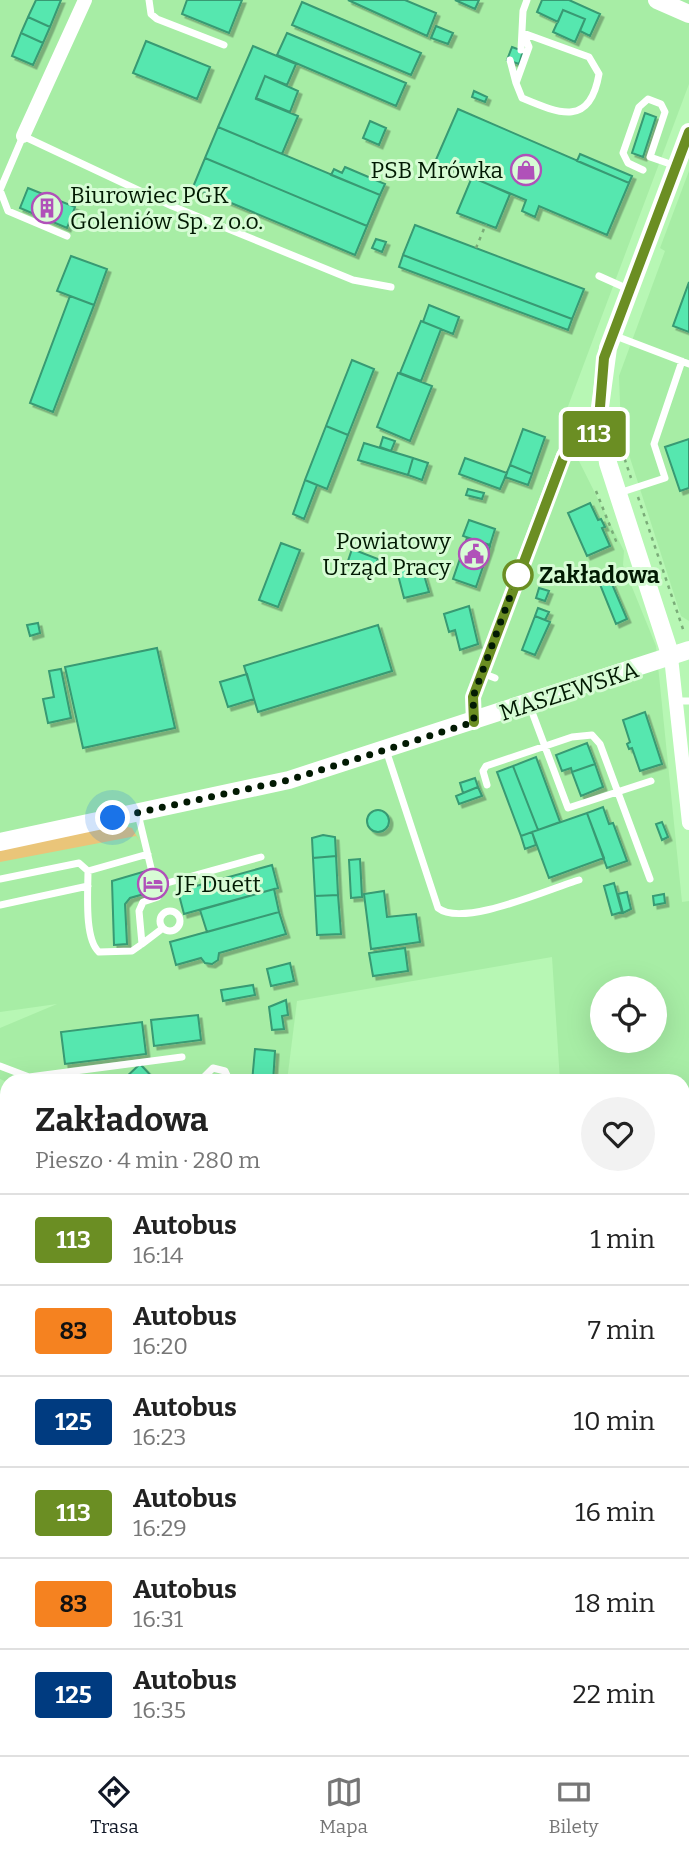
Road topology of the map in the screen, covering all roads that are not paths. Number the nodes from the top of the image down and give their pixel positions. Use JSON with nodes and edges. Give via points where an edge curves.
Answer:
{"nodes":[{"id":1,"x":85,"y":0,"type":"edge"},
{"id":2,"x":149,"y":0,"type":"edge"},
{"id":3,"x":527,"y":0,"type":"edge"},
{"id":4,"x":657,"y":0,"type":"edge"},
{"id":5,"x":689,"y":13,"type":"edge"},
{"id":6,"x":523,"y":33,"type":"junction"},
{"id":7,"x":224,"y":45,"type":"dead end"},
{"id":8,"x":518,"y":46,"type":"dead end"},
{"id":9,"x":513,"y":63,"type":"dead end"},
{"id":10,"x":516,"y":83,"type":"junction"},
{"id":11,"x":689,"y":132,"type":"edge"},
{"id":12,"x":23,"y":136,"type":"junction"},
{"id":13,"x":676,"y":166,"type":"junction"},
{"id":14,"x":643,"y":170,"type":"dead end"},
{"id":15,"x":68,"y":236,"type":"dead end"},
{"id":16,"x":599,"y":276,"type":"dead end"},
{"id":17,"x":391,"y":287,"type":"dead end"},
{"id":18,"x":629,"y":289,"type":"junction"},
{"id":19,"x":612,"y":334,"type":"junction"},
{"id":20,"x":685,"y":363,"type":"edge"},
{"id":21,"x":601,"y":433,"type":"junction"},
{"id":22,"x":626,"y":490,"type":"junction"},
{"id":23,"x":689,"y":650,"type":"edge"},
{"id":24,"x":671,"y":657,"type":"junction"},
{"id":25,"x":683,"y":701,"type":"edge"},
{"id":26,"x":529,"y":704,"type":"junction"},
{"id":27,"x":474,"y":722,"type":"junction"},
{"id":28,"x":544,"y":746,"type":"junction"},
{"id":29,"x":386,"y":750,"type":"junction"},
{"id":30,"x":651,"y":781,"type":"dead end"},
{"id":31,"x":487,"y":785,"type":"dead end"},
{"id":32,"x":618,"y":792,"type":"junction"},
{"id":33,"x":138,"y":814,"type":"junction"},
{"id":34,"x":689,"y":823,"type":"edge"},
{"id":35,"x":0,"y":842,"type":"edge"},
{"id":36,"x":148,"y":854,"type":"junction"},
{"id":37,"x":261,"y":858,"type":"dead end"},
{"id":38,"x":88,"y":871,"type":"junction"},
{"id":39,"x":0,"y":879,"type":"edge"},
{"id":40,"x":650,"y":879,"type":"dead end"},
{"id":41,"x":579,"y":880,"type":"dead end"},
{"id":42,"x":88,"y":886,"type":"junction"},
{"id":43,"x":156,"y":886,"type":"junction"},
{"id":44,"x":159,"y":897,"type":"junction"},
{"id":45,"x":0,"y":905,"type":"edge"},
{"id":46,"x":167,"y":911,"type":"junction"},
{"id":47,"x":163,"y":928,"type":"junction"},
{"id":48,"x":142,"y":944,"type":"junction"},
{"id":49,"x":182,"y":1057,"type":"dead end"},
{"id":50,"x":0,"y":1066,"type":"edge"},
{"id":51,"x":21,"y":1074,"type":"edge"},
{"id":52,"x":52,"y":1074,"type":"edge"},
{"id":53,"x":208,"y":1074,"type":"edge"},
{"id":54,"x":226,"y":1074,"type":"edge"}],
"edges":[{"from":1,"to":12,"type":"street"},
{"from":2,"to":7,"type":"lane","via":[[151,14],[157,19]]},
{"from":3,"to":6,"type":"lane"},
{"from":4,"to":5,"type":"street"},
{"from":6,"to":8,"type":"lane"},
{"from":6,"to":10,"type":"lane","via":[[529,47]]},
{"from":6,"to":10,"type":"lane","via":[[589,57],[599,74],[590,103],[567,113],[522,98]]},
{"from":9,"to":10,"type":"lane"},
{"from":11,"to":13,"type":"street"},
{"from":12,"to":15,"type":"lane","via":[[0,190],[8,211]]},
{"from":12,"to":17,"type":"lane","via":[[172,206],[353,280]]},
{"from":13,"to":14,"type":"lane","via":[[649,151],[666,112],[655,101],[643,102],[624,159]]},
{"from":13,"to":18,"type":"street"},
{"from":16,"to":18,"type":"lane"},
{"from":18,"to":19,"type":"street"},
{"from":19,"to":20,"type":"lane"},
{"from":19,"to":21,"type":"street","via":[[601,383]]},
{"from":20,"to":22,"type":"lane","via":[[654,444],[665,478]]},
{"from":21,"to":22,"type":"street"},
{"from":21,"to":27,"type":"street","via":[[572,442],[564,456],[488,675],[472,703]]},
{"from":22,"to":24,"type":"street","via":[[630,555]]},
{"from":23,"to":24,"type":"street","name":"MASZEWSKA"},
{"from":24,"to":25,"type":"street"},
{"from":24,"to":26,"type":"street","name":"MASZEWSKA"},
{"from":25,"to":34,"type":"street"},
{"from":26,"to":27,"type":"street","name":"MASZEWSKA"},
{"from":26,"to":28,"type":"lane"},
{"from":27,"to":29,"type":"street","name":"MASZEWSKA"},
{"from":28,"to":31,"type":"lane","via":[[484,767]]},
{"from":28,"to":32,"type":"lane","via":[[592,735],[600,744]]},
{"from":28,"to":32,"type":"lane","via":[[568,808]]},
{"from":29,"to":33,"type":"street","name":"MASZEWSKA","via":[[289,780]]},
{"from":29,"to":41,"type":"lane","via":[[438,908],[444,913],[471,914]]},
{"from":30,"to":32,"type":"lane"},
{"from":32,"to":40,"type":"lane"},
{"from":33,"to":35,"type":"street","name":"MASZEWSKA"},
{"from":33,"to":36,"type":"lane"},
{"from":36,"to":38,"type":"lane"},
{"from":36,"to":43,"type":"lane"},
{"from":37,"to":43,"type":"lane"},
{"from":38,"to":39,"type":"lane","via":[[79,863]]},
{"from":38,"to":42,"type":"lane"},
{"from":42,"to":45,"type":"lane"},
{"from":42,"to":48,"type":"lane","via":[[92,946],[113,954]]},
{"from":43,"to":44,"type":"lane"},
{"from":44,"to":46,"type":"lane"},
{"from":44,"to":48,"type":"lane","via":[[143,902],[139,911]]},
{"from":46,"to":47,"type":"lane","via":[[160,917]]},
{"from":46,"to":47,"type":"lane","via":[[177,914],[180,924],[173,931]]},
{"from":47,"to":48,"type":"lane"},
{"from":49,"to":52,"type":"lane"},
{"from":50,"to":51,"type":"lane"},
{"from":53,"to":54,"type":"lane","via":[[214,1068]]}]}
